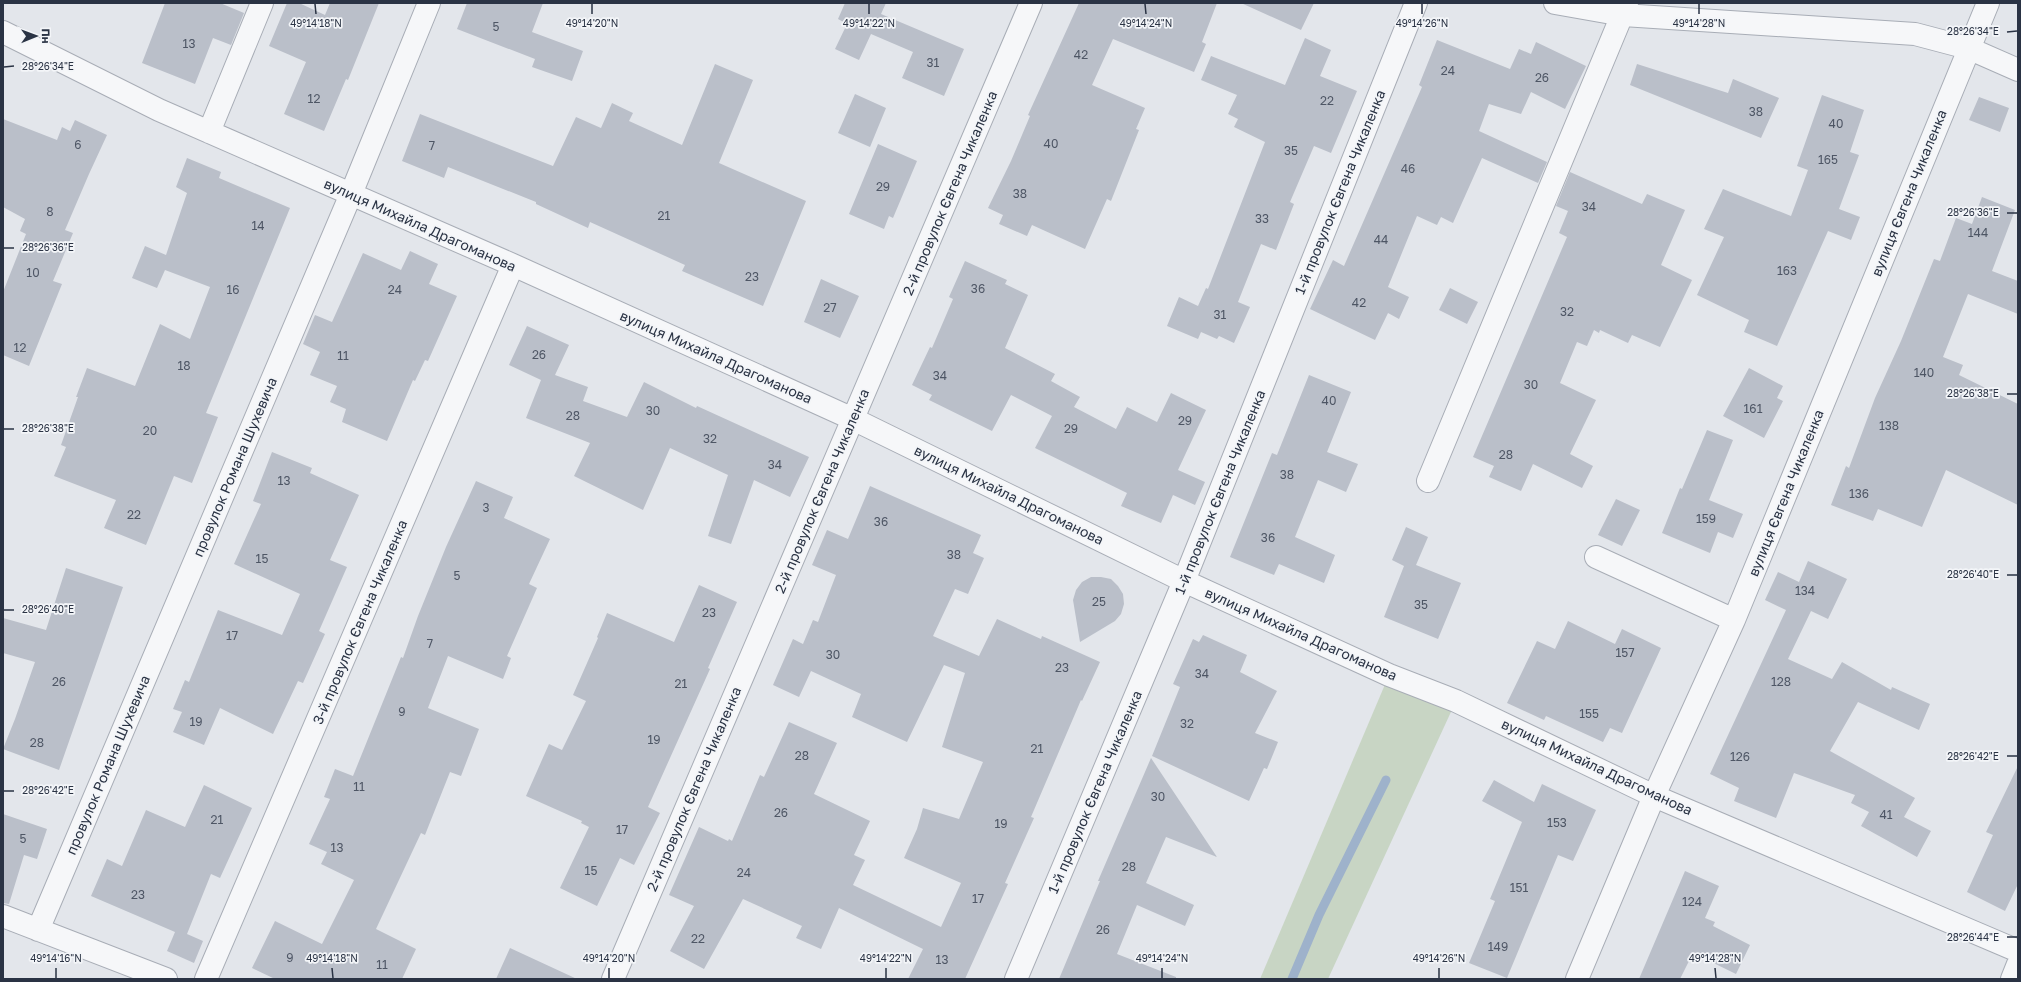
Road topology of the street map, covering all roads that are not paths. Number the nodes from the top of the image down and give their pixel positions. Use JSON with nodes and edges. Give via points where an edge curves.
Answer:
{"nodes":[{"id":1,"x":262,"y":3,"type":"edge"},
{"id":2,"x":429,"y":3,"type":"edge"},
{"id":3,"x":1031,"y":3,"type":"edge"},
{"id":4,"x":1416,"y":3,"type":"edge"},
{"id":5,"x":1556,"y":3,"type":"edge"},
{"id":6,"x":1988,"y":3,"type":"edge"},
{"id":7,"x":1625,"y":9,"type":"edge"},
{"id":8,"x":3,"y":32,"type":"edge"},
{"id":9,"x":1968,"y":48,"type":"junction"},
{"id":10,"x":2018,"y":70,"type":"edge"},
{"id":11,"x":208,"y":132,"type":"junction"},
{"id":12,"x":350,"y":194,"type":"junction"},
{"id":13,"x":513,"y":265,"type":"junction"},
{"id":14,"x":853,"y":419,"type":"junction"},
{"id":15,"x":1428,"y":481,"type":"dead end"},
{"id":16,"x":1596,"y":557,"type":"dead end"},
{"id":17,"x":1184,"y":581,"type":"junction"},
{"id":18,"x":1734,"y":620,"type":"junction"},
{"id":19,"x":1654,"y":796,"type":"junction"},
{"id":20,"x":3,"y":916,"type":"edge"},
{"id":21,"x":38,"y":930,"type":"junction"},
{"id":22,"x":2018,"y":951,"type":"edge"},
{"id":23,"x":2018,"y":964,"type":"edge"},
{"id":24,"x":166,"y":979,"type":"edge"},
{"id":25,"x":206,"y":979,"type":"edge"},
{"id":26,"x":613,"y":979,"type":"edge"},
{"id":27,"x":1016,"y":979,"type":"edge"},
{"id":28,"x":1577,"y":979,"type":"edge"},
{"id":29,"x":2012,"y":979,"type":"edge"}],
"edges":[{"from":1,"to":11,"type":"street"},
{"from":2,"to":12,"type":"street","name":"провулок Романа Шухевича"},
{"from":3,"to":14,"type":"street","name":"2-й провулок Євгена Чикаленка"},
{"from":4,"to":17,"type":"street","name":"1-й провулок Євгена Чикаленка"},
{"from":5,"to":7,"type":"street"},
{"from":6,"to":9,"type":"street","name":"вулиця Євгена Чикаленка"},
{"from":7,"to":9,"type":"street","via":[[1915,34]]},
{"from":7,"to":15,"type":"street"},
{"from":8,"to":11,"type":"street","name":"вулиця Михайла Драгоманова"},
{"from":9,"to":10,"type":"street"},
{"from":9,"to":18,"type":"street","name":"вулиця Євгена Чикаленка"},
{"from":11,"to":12,"type":"street","name":"вулиця Михайла Драгоманова"},
{"from":12,"to":13,"type":"street","name":"вулиця Михайла Драгоманова"},
{"from":12,"to":21,"type":"street","name":"провулок Романа Шухевича"},
{"from":13,"to":14,"type":"street","name":"вулиця Михайла Драгоманова"},
{"from":13,"to":25,"type":"street","name":"3-й провулок Євгена Чикаленка"},
{"from":14,"to":17,"type":"street","name":"вулиця Михайла Драгоманова"},
{"from":14,"to":26,"type":"street","name":"2-й провулок Євгена Чикаленка"},
{"from":16,"to":18,"type":"street"},
{"from":17,"to":19,"type":"street","name":"вулиця Михайла Драгоманова","via":[[1389,675],[1456,700]]},
{"from":17,"to":27,"type":"street","name":"1-й провулок Євгена Чикаленка"},
{"from":18,"to":19,"type":"street","name":"вулиця Євгена Чикаленка"},
{"from":19,"to":22,"type":"street","name":"вулиця Михайла Драгоманова"},
{"from":19,"to":28,"type":"street","name":"вулиця Євгена Чикаленка"},
{"from":20,"to":21,"type":"street"},
{"from":21,"to":24,"type":"street"},
{"from":23,"to":29,"type":"street"}]}
